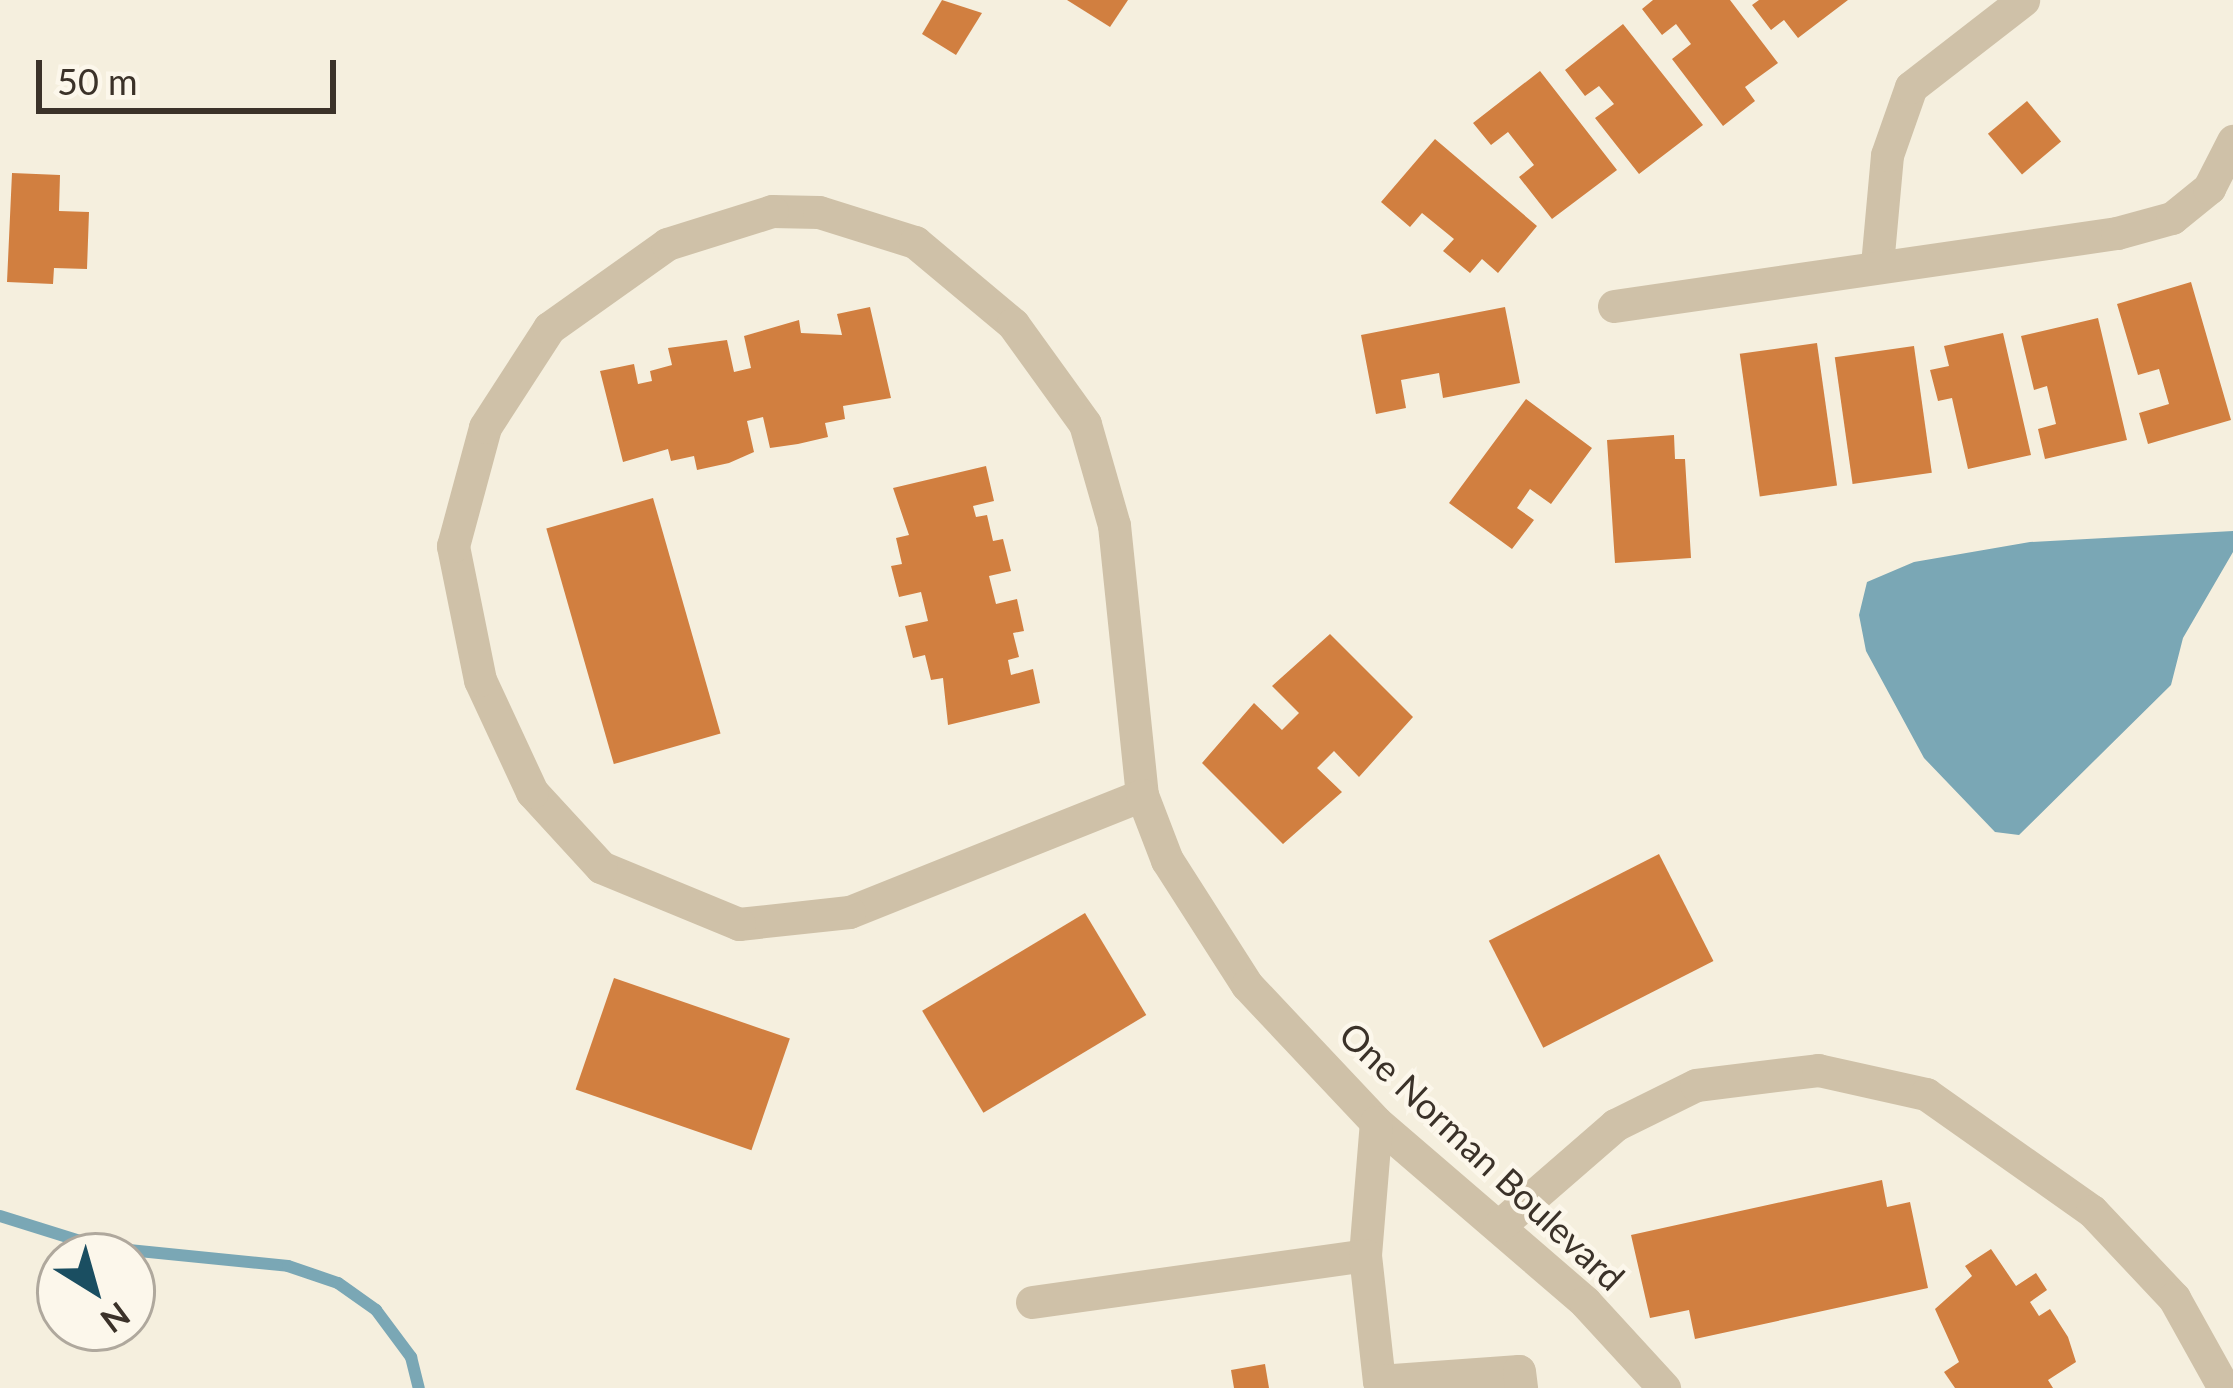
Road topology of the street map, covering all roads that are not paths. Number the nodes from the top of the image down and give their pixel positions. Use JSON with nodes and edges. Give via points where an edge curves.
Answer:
{"nodes":[{"id":1,"x":2023,"y":0,"type":"edge"},
{"id":2,"x":2233,"y":141,"type":"edge"},
{"id":3,"x":1876,"y":265,"type":"junction"},
{"id":4,"x":1614,"y":306,"type":"dead end"},
{"id":5,"x":1142,"y":795,"type":"junction"},
{"id":6,"x":1376,"y":1122,"type":"junction"},
{"id":7,"x":1499,"y":1226,"type":"junction"},
{"id":8,"x":1365,"y":1256,"type":"junction"},
{"id":9,"x":1032,"y":1302,"type":"dead end"},
{"id":10,"x":1520,"y":1388,"type":"edge"},
{"id":11,"x":1664,"y":1388,"type":"edge"},
{"id":12,"x":2224,"y":1388,"type":"edge"}],
"edges":[{"from":1,"to":3,"type":"street","via":[[1911,87],[1887,155]]},
{"from":2,"to":3,"type":"street","via":[[2209,188],[2172,218]]},
{"from":3,"to":4,"type":"street"},
{"from":5,"to":5,"type":"street","name":"One Norman Boulevard","via":[[1114,525],[1085,424],[1012,324],[915,242],[819,212],[718,222],[607,278],[507,381],[464,487],[453,546],[465,628],[532,792],[601,867],[739,924],[790,923],[922,886]]},
{"from":5,"to":6,"type":"street","name":"One Norman Boulevard","via":[[1167,860],[1220,950]]},
{"from":6,"to":7,"type":"street","name":"One Norman Boulevard"},
{"from":6,"to":8,"type":"street"},
{"from":7,"to":11,"type":"street","name":"One Norman Boulevard"},
{"from":7,"to":12,"type":"street","via":[[1615,1125],[1696,1084],[1818,1070],[1926,1094],[2092,1211],[2174,1298]]},
{"from":8,"to":9,"type":"street"},
{"from":8,"to":10,"type":"street","via":[[1379,1381],[1519,1371]]}]}
